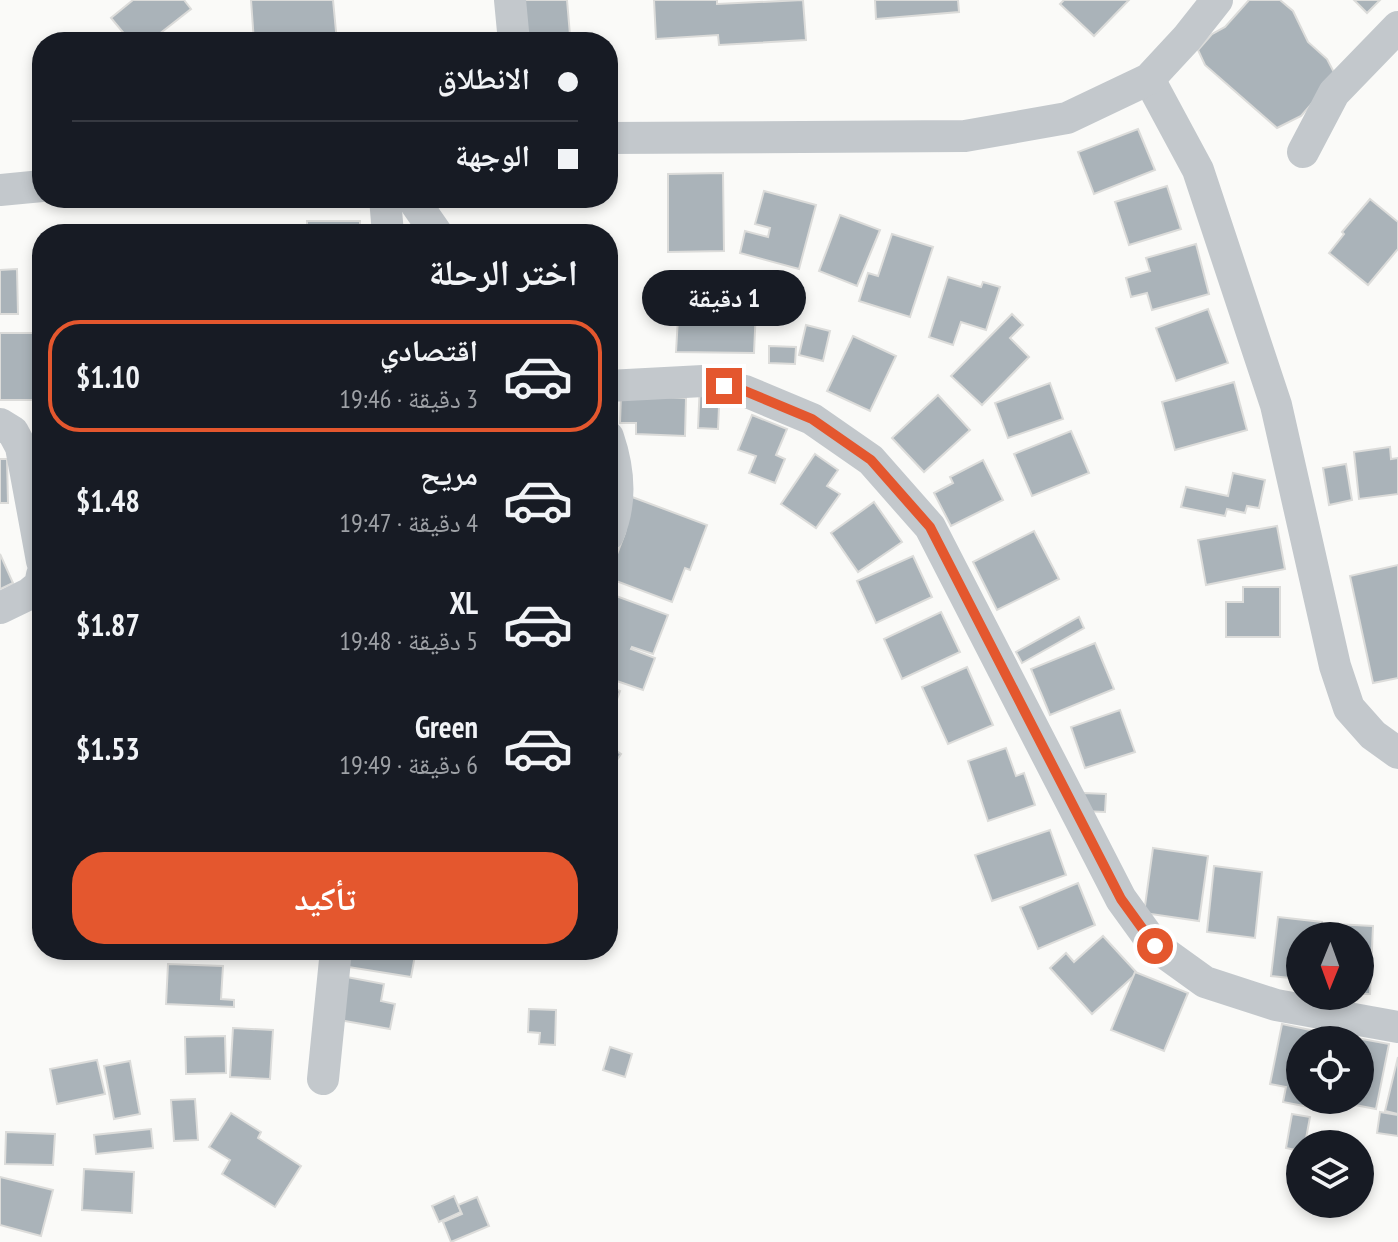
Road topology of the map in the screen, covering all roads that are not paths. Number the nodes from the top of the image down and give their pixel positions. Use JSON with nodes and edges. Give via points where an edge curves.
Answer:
{"nodes":[{"id":1,"x":510,"y":0,"type":"edge"},
{"id":2,"x":1217,"y":0,"type":"edge"},
{"id":3,"x":1398,"y":27,"type":"edge"},
{"id":4,"x":513,"y":32,"type":"edge"},
{"id":5,"x":1149,"y":79,"type":"junction"},
{"id":6,"x":618,"y":138,"type":"edge"},
{"id":7,"x":1303,"y":152,"type":"dead end"},
{"id":8,"x":32,"y":187,"type":"edge"},
{"id":9,"x":0,"y":190,"type":"edge"},
{"id":10,"x":618,"y":385,"type":"edge"},
{"id":11,"x":0,"y":424,"type":"edge"},
{"id":12,"x":32,"y":507,"type":"edge"},
{"id":13,"x":32,"y":592,"type":"edge"},
{"id":14,"x":0,"y":608,"type":"edge"},
{"id":15,"x":1393,"y":739,"type":"edge"},
{"id":16,"x":335,"y":960,"type":"edge"},
{"id":17,"x":1398,"y":1027,"type":"edge"},
{"id":18,"x":323,"y":1079,"type":"dead end"}],
"edges":[{"from":1,"to":4,"type":"street"},
{"from":2,"to":5,"type":"street"},
{"from":3,"to":7,"type":"street","via":[[1334,93]]},
{"from":5,"to":6,"type":"street","via":[[1067,118],[965,136]]},
{"from":5,"to":15,"type":"street","via":[[1198,170],[1276,405],[1349,708],[1373,735]]},
{"from":8,"to":9,"type":"street"},
{"from":10,"to":17,"type":"street","via":[[703,381],[745,391],[812,419],[871,460],[930,527],[1121,899],[1155,946],[1205,982],[1276,1005]]},
{"from":11,"to":12,"type":"street","via":[[13,432],[21,447]]},
{"from":13,"to":14,"type":"street"},
{"from":16,"to":18,"type":"street"}]}
